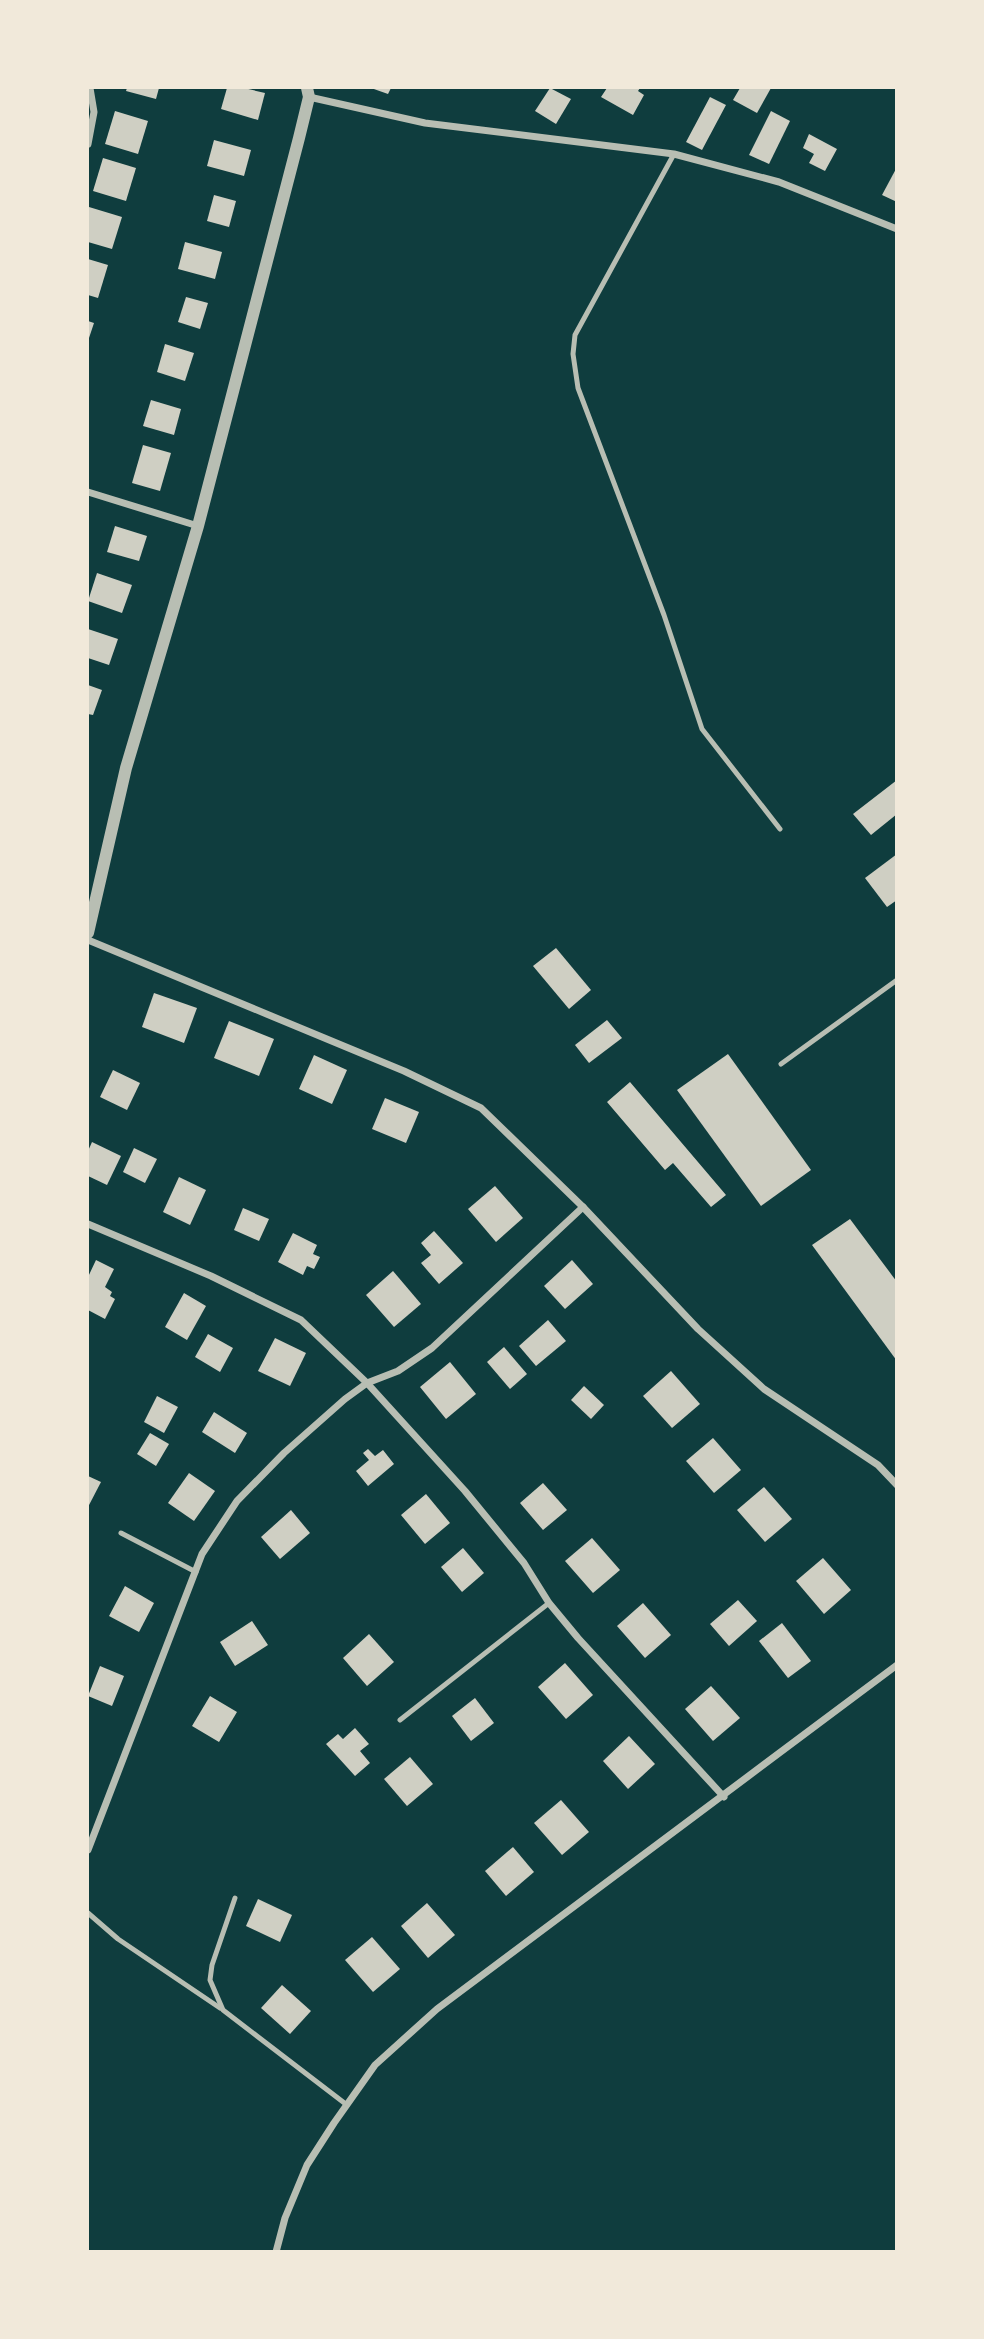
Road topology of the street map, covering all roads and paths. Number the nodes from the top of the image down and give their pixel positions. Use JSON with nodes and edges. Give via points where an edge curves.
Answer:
{"nodes":[{"id":1,"x":90,"y":88,"type":"edge"},
{"id":2,"x":308,"y":92,"type":"edge"},
{"id":3,"x":88,"y":144,"type":"edge"},
{"id":4,"x":674,"y":154,"type":"junction"},
{"id":5,"x":897,"y":229,"type":"edge"},
{"id":6,"x":88,"y":492,"type":"edge"},
{"id":7,"x":198,"y":526,"type":"junction"},
{"id":8,"x":780,"y":829,"type":"dead end"},
{"id":9,"x":91,"y":908,"type":"edge"},
{"id":10,"x":88,"y":933,"type":"edge"},
{"id":11,"x":88,"y":940,"type":"edge"},
{"id":12,"x":897,"y":980,"type":"edge"},
{"id":13,"x":781,"y":1064,"type":"dead end"},
{"id":14,"x":583,"y":1207,"type":"junction"},
{"id":15,"x":88,"y":1224,"type":"edge"},
{"id":16,"x":367,"y":1383,"type":"junction"},
{"id":17,"x":897,"y":1485,"type":"edge"},
{"id":18,"x":121,"y":1533,"type":"dead end"},
{"id":19,"x":196,"y":1572,"type":"junction"},
{"id":20,"x":549,"y":1602,"type":"junction"},
{"id":21,"x":897,"y":1665,"type":"edge"},
{"id":22,"x":400,"y":1720,"type":"dead end"},
{"id":23,"x":724,"y":1797,"type":"junction"},
{"id":24,"x":88,"y":1850,"type":"edge"},
{"id":25,"x":235,"y":1898,"type":"dead end"},
{"id":26,"x":88,"y":1913,"type":"edge"},
{"id":27,"x":223,"y":2010,"type":"junction"},
{"id":28,"x":346,"y":2105,"type":"junction"},
{"id":29,"x":276,"y":2252,"type":"edge"}],
"edges":[{"from":1,"to":3,"type":"street","via":[[94,112]]},
{"from":2,"to":4,"type":"street","via":[[425,123]]},
{"from":2,"to":7,"type":"street"},
{"from":4,"to":5,"type":"street","via":[[779,182]]},
{"from":4,"to":8,"type":"lane","via":[[575,335],[578,388],[702,729]]},
{"from":6,"to":7,"type":"street"},
{"from":7,"to":9,"type":"street","via":[[126,768]]},
{"from":9,"to":10,"type":"street"},
{"from":11,"to":14,"type":"street","via":[[404,1071],[481,1108]]},
{"from":12,"to":13,"type":"lane"},
{"from":14,"to":16,"type":"street","via":[[432,1348],[398,1371]]},
{"from":14,"to":17,"type":"street","via":[[698,1329],[764,1388],[878,1465]]},
{"from":15,"to":16,"type":"street","via":[[301,1320]]},
{"from":16,"to":19,"type":"street","via":[[284,1453],[236,1501],[202,1554]]},
{"from":16,"to":20,"type":"street","via":[[482,1512]]},
{"from":18,"to":19,"type":"lane"},
{"from":19,"to":24,"type":"street"},
{"from":20,"to":22,"type":"lane"},
{"from":20,"to":23,"type":"street","via":[[631,1699]]},
{"from":21,"to":23,"type":"street"},
{"from":23,"to":28,"type":"street","via":[[437,2009],[375,2065]]},
{"from":25,"to":27,"type":"lane","via":[[211,1972]]},
{"from":26,"to":27,"type":"lane","via":[[118,1939]]},
{"from":27,"to":28,"type":"lane"},
{"from":28,"to":29,"type":"street","via":[[307,2165]]}]}
